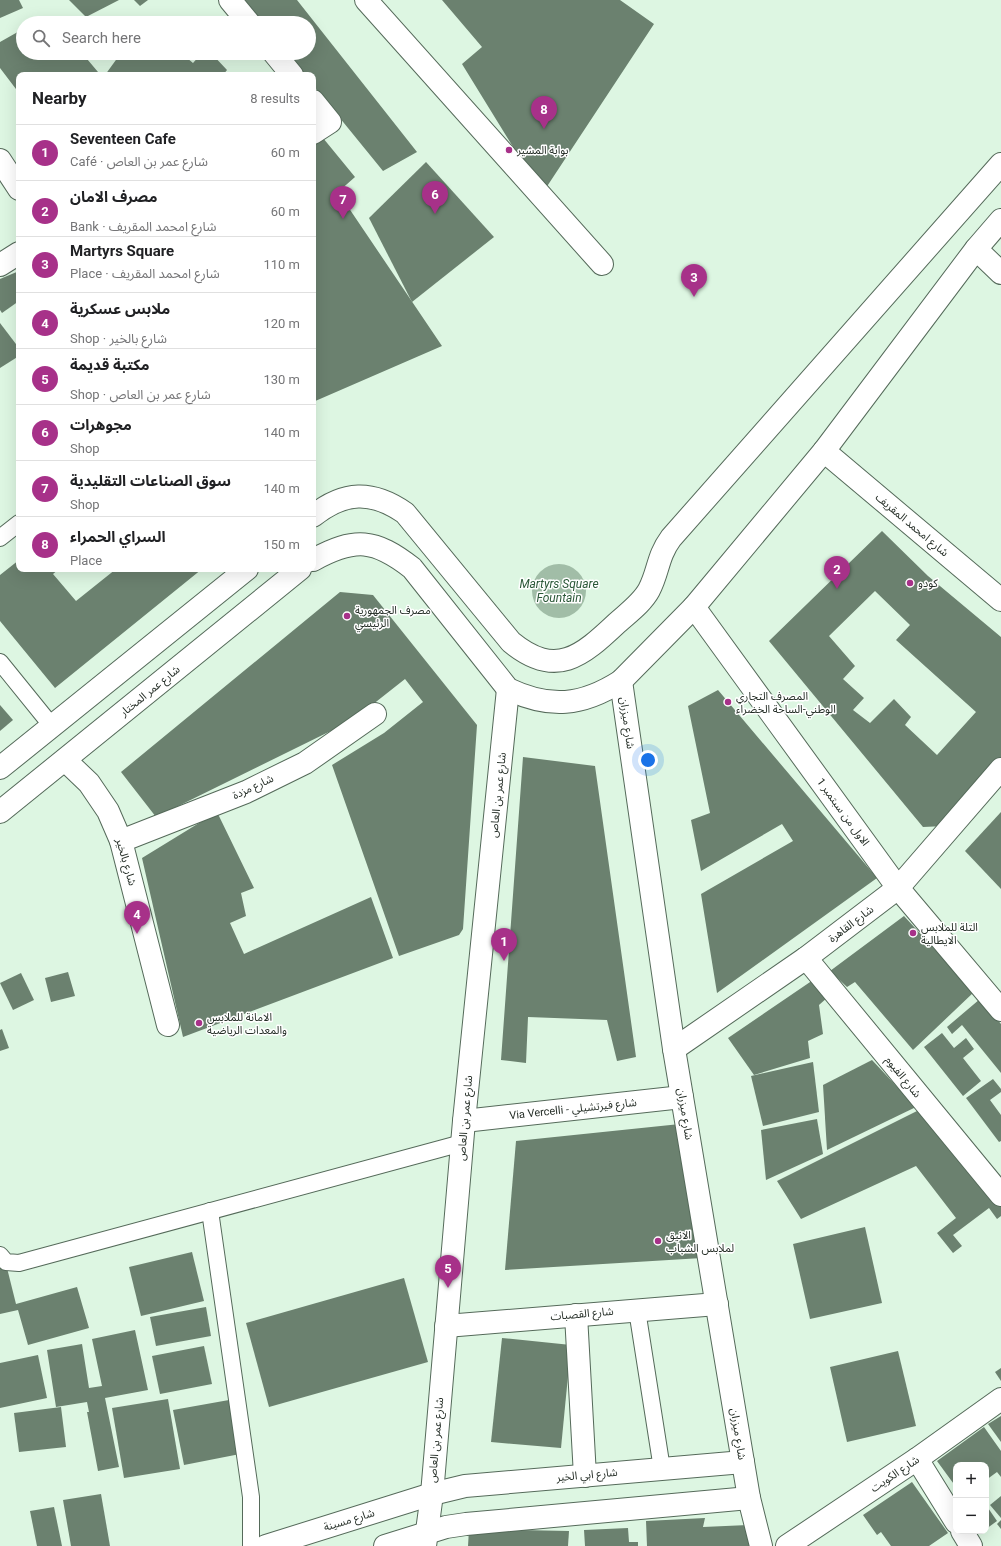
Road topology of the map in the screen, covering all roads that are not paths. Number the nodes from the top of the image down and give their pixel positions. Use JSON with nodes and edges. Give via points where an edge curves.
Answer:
{"nodes":[{"id":1,"x":230,"y":0,"type":"edge"},
{"id":2,"x":366,"y":0,"type":"edge"},
{"id":3,"x":243,"y":16,"type":"edge"},
{"id":4,"x":280,"y":60,"type":"edge"},
{"id":5,"x":290,"y":72,"type":"edge"},
{"id":6,"x":316,"y":105,"type":"edge"},
{"id":7,"x":316,"y":131,"type":"edge"},
{"id":8,"x":0,"y":160,"type":"edge"},
{"id":9,"x":1001,"y":164,"type":"edge"},
{"id":10,"x":16,"y":184,"type":"edge"},
{"id":11,"x":1001,"y":220,"type":"edge"},
{"id":12,"x":976,"y":249,"type":"junction"},
{"id":13,"x":16,"y":255,"type":"edge"},
{"id":14,"x":602,"y":264,"type":"dead end"},
{"id":15,"x":0,"y":265,"type":"edge"},
{"id":16,"x":1001,"y":273,"type":"edge"},
{"id":17,"x":824,"y":451,"type":"junction"},
{"id":18,"x":317,"y":513,"type":"edge"},
{"id":19,"x":16,"y":525,"type":"edge"},
{"id":20,"x":0,"y":538,"type":"edge"},
{"id":21,"x":322,"y":555,"type":"edge"},
{"id":22,"x":243,"y":572,"type":"edge"},
{"id":23,"x":296,"y":572,"type":"edge"},
{"id":24,"x":1001,"y":600,"type":"edge"},
{"id":25,"x":694,"y":607,"type":"junction"},
{"id":26,"x":0,"y":662,"type":"edge"},
{"id":27,"x":621,"y":681,"type":"junction"},
{"id":28,"x":508,"y":689,"type":"junction"},
{"id":29,"x":375,"y":714,"type":"dead end"},
{"id":30,"x":51,"y":726,"type":"junction"},
{"id":31,"x":65,"y":760,"type":"junction"},
{"id":32,"x":0,"y":768,"type":"edge"},
{"id":33,"x":1001,"y":769,"type":"edge"},
{"id":34,"x":0,"y":812,"type":"edge"},
{"id":35,"x":121,"y":841,"type":"junction"},
{"id":36,"x":898,"y":888,"type":"junction"},
{"id":37,"x":806,"y":958,"type":"junction"},
{"id":38,"x":1001,"y":1010,"type":"edge"},
{"id":39,"x":168,"y":1025,"type":"dead end"},
{"id":40,"x":674,"y":1049,"type":"junction"},
{"id":41,"x":682,"y":1098,"type":"junction"},
{"id":42,"x":464,"y":1121,"type":"junction"},
{"id":43,"x":462,"y":1143,"type":"junction"},
{"id":44,"x":1001,"y":1195,"type":"edge"},
{"id":45,"x":210,"y":1211,"type":"junction"},
{"id":46,"x":0,"y":1256,"type":"edge"},
{"id":47,"x":717,"y":1304,"type":"junction"},
{"id":48,"x":637,"y":1310,"type":"junction"},
{"id":49,"x":576,"y":1315,"type":"junction"},
{"id":50,"x":446,"y":1326,"type":"junction"},
{"id":51,"x":1001,"y":1399,"type":"edge"},
{"id":52,"x":917,"y":1459,"type":"junction"},
{"id":53,"x":743,"y":1462,"type":"junction"},
{"id":54,"x":662,"y":1468,"type":"junction"},
{"id":55,"x":585,"y":1476,"type":"junction"},
{"id":56,"x":432,"y":1494,"type":"junction"},
{"id":57,"x":749,"y":1498,"type":"junction"},
{"id":58,"x":953,"y":1517,"type":"edge"},
{"id":59,"x":964,"y":1534,"type":"edge"},
{"id":60,"x":426,"y":1539,"type":"edge"},
{"id":61,"x":251,"y":1546,"type":"edge"},
{"id":62,"x":266,"y":1546,"type":"edge"},
{"id":63,"x":385,"y":1546,"type":"edge"},
{"id":64,"x":761,"y":1546,"type":"edge"},
{"id":65,"x":787,"y":1546,"type":"edge"},
{"id":66,"x":971,"y":1546,"type":"edge"}],
"edges":[{"from":1,"to":3,"type":"street"},
{"from":2,"to":14,"type":"street"},
{"from":4,"to":5,"type":"street"},
{"from":6,"to":7,"type":"street","via":[[330,122]]},
{"from":8,"to":10,"type":"street"},
{"from":9,"to":18,"type":"street","via":[[671,538],[659,558],[654,581],[641,601],[581,654],[566,660],[551,661],[536,659],[523,652],[511,642],[405,513],[392,504],[378,498],[348,497]]},
{"from":11,"to":12,"type":"street"},
{"from":12,"to":16,"type":"street"},
{"from":12,"to":17,"type":"street"},
{"from":13,"to":15,"type":"street"},
{"from":17,"to":24,"type":"street","name":"شارع امحمد المقريف"},
{"from":17,"to":25,"type":"street"},
{"from":19,"to":20,"type":"lane"},
{"from":21,"to":28,"type":"street","via":[[355,544],[371,545],[393,553],[412,568]]},
{"from":22,"to":30,"type":"street"},
{"from":23,"to":31,"type":"street","name":"شارع عمر المختار"},
{"from":25,"to":27,"type":"street"},
{"from":25,"to":36,"type":"street","name":"الاول من سبتمبر 1"},
{"from":26,"to":30,"type":"lane"},
{"from":27,"to":28,"type":"street","via":[[592,697],[576,702],[542,702]]},
{"from":27,"to":40,"type":"street","name":"شارع ميزران"},
{"from":28,"to":42,"type":"street","name":"شارع عمر بن العاص"},
{"from":29,"to":35,"type":"street","name":"شارع مزدة","via":[[305,763],[246,792]]},
{"from":30,"to":32,"type":"street"},
{"from":31,"to":34,"type":"street","name":"شارع عمر المختار"},
{"from":31,"to":35,"type":"street","name":"شارع بالخير","via":[[97,794],[108,811]]},
{"from":33,"to":36,"type":"street","name":"شارع القاهرة"},
{"from":35,"to":39,"type":"street","name":"شارع بالخير"},
{"from":36,"to":37,"type":"street","name":"شارع القاهرة"},
{"from":36,"to":38,"type":"street","name":"الاول من سبتمبر 1"},
{"from":37,"to":40,"type":"street","name":"شارع القاهرة"},
{"from":37,"to":44,"type":"street","name":"شارع الفيوم"},
{"from":40,"to":41,"type":"street","name":"شارع ميزران"},
{"from":41,"to":42,"type":"street","name":"Via Vercelli - شارع فيرتشيلي"},
{"from":41,"to":47,"type":"street","name":"شارع ميزران"},
{"from":42,"to":43,"type":"street","name":"شارع عمر بن العاص"},
{"from":43,"to":45,"type":"lane"},
{"from":43,"to":50,"type":"street","name":"شارع عمر بن العاص"},
{"from":45,"to":46,"type":"lane","via":[[19,1263],[6,1262]]},
{"from":45,"to":61,"type":"lane","via":[[251,1497]]},
{"from":47,"to":48,"type":"street","name":"شارع القصبات"},
{"from":47,"to":53,"type":"street","name":"شارع ميزران"},
{"from":48,"to":49,"type":"street","name":"شارع القصبات"},
{"from":48,"to":54,"type":"lane"},
{"from":49,"to":50,"type":"street","name":"شارع القصبات"},
{"from":49,"to":55,"type":"street"},
{"from":50,"to":56,"type":"street","name":"شارع عمر بن العاص"},
{"from":51,"to":52,"type":"street","name":"شارع الكويت"},
{"from":52,"to":58,"type":"street"},
{"from":52,"to":65,"type":"street","name":"شارع الكويت"},
{"from":53,"to":54,"type":"street","name":"شارع ابي الخير"},
{"from":53,"to":57,"type":"street","name":"شارع ميزران"},
{"from":54,"to":55,"type":"street","name":"شارع ابي الخير"},
{"from":55,"to":56,"type":"street","name":"شارع ابي الخير","via":[[465,1486]]},
{"from":56,"to":60,"type":"street","name":"شارع عمر بن العاص"},
{"from":56,"to":62,"type":"street","name":"شارع مسينة"},
{"from":57,"to":60,"type":"street","via":[[466,1524]]},
{"from":57,"to":64,"type":"street","name":"شارع ميزران"},
{"from":59,"to":66,"type":"street"},
{"from":60,"to":63,"type":"street"}]}
